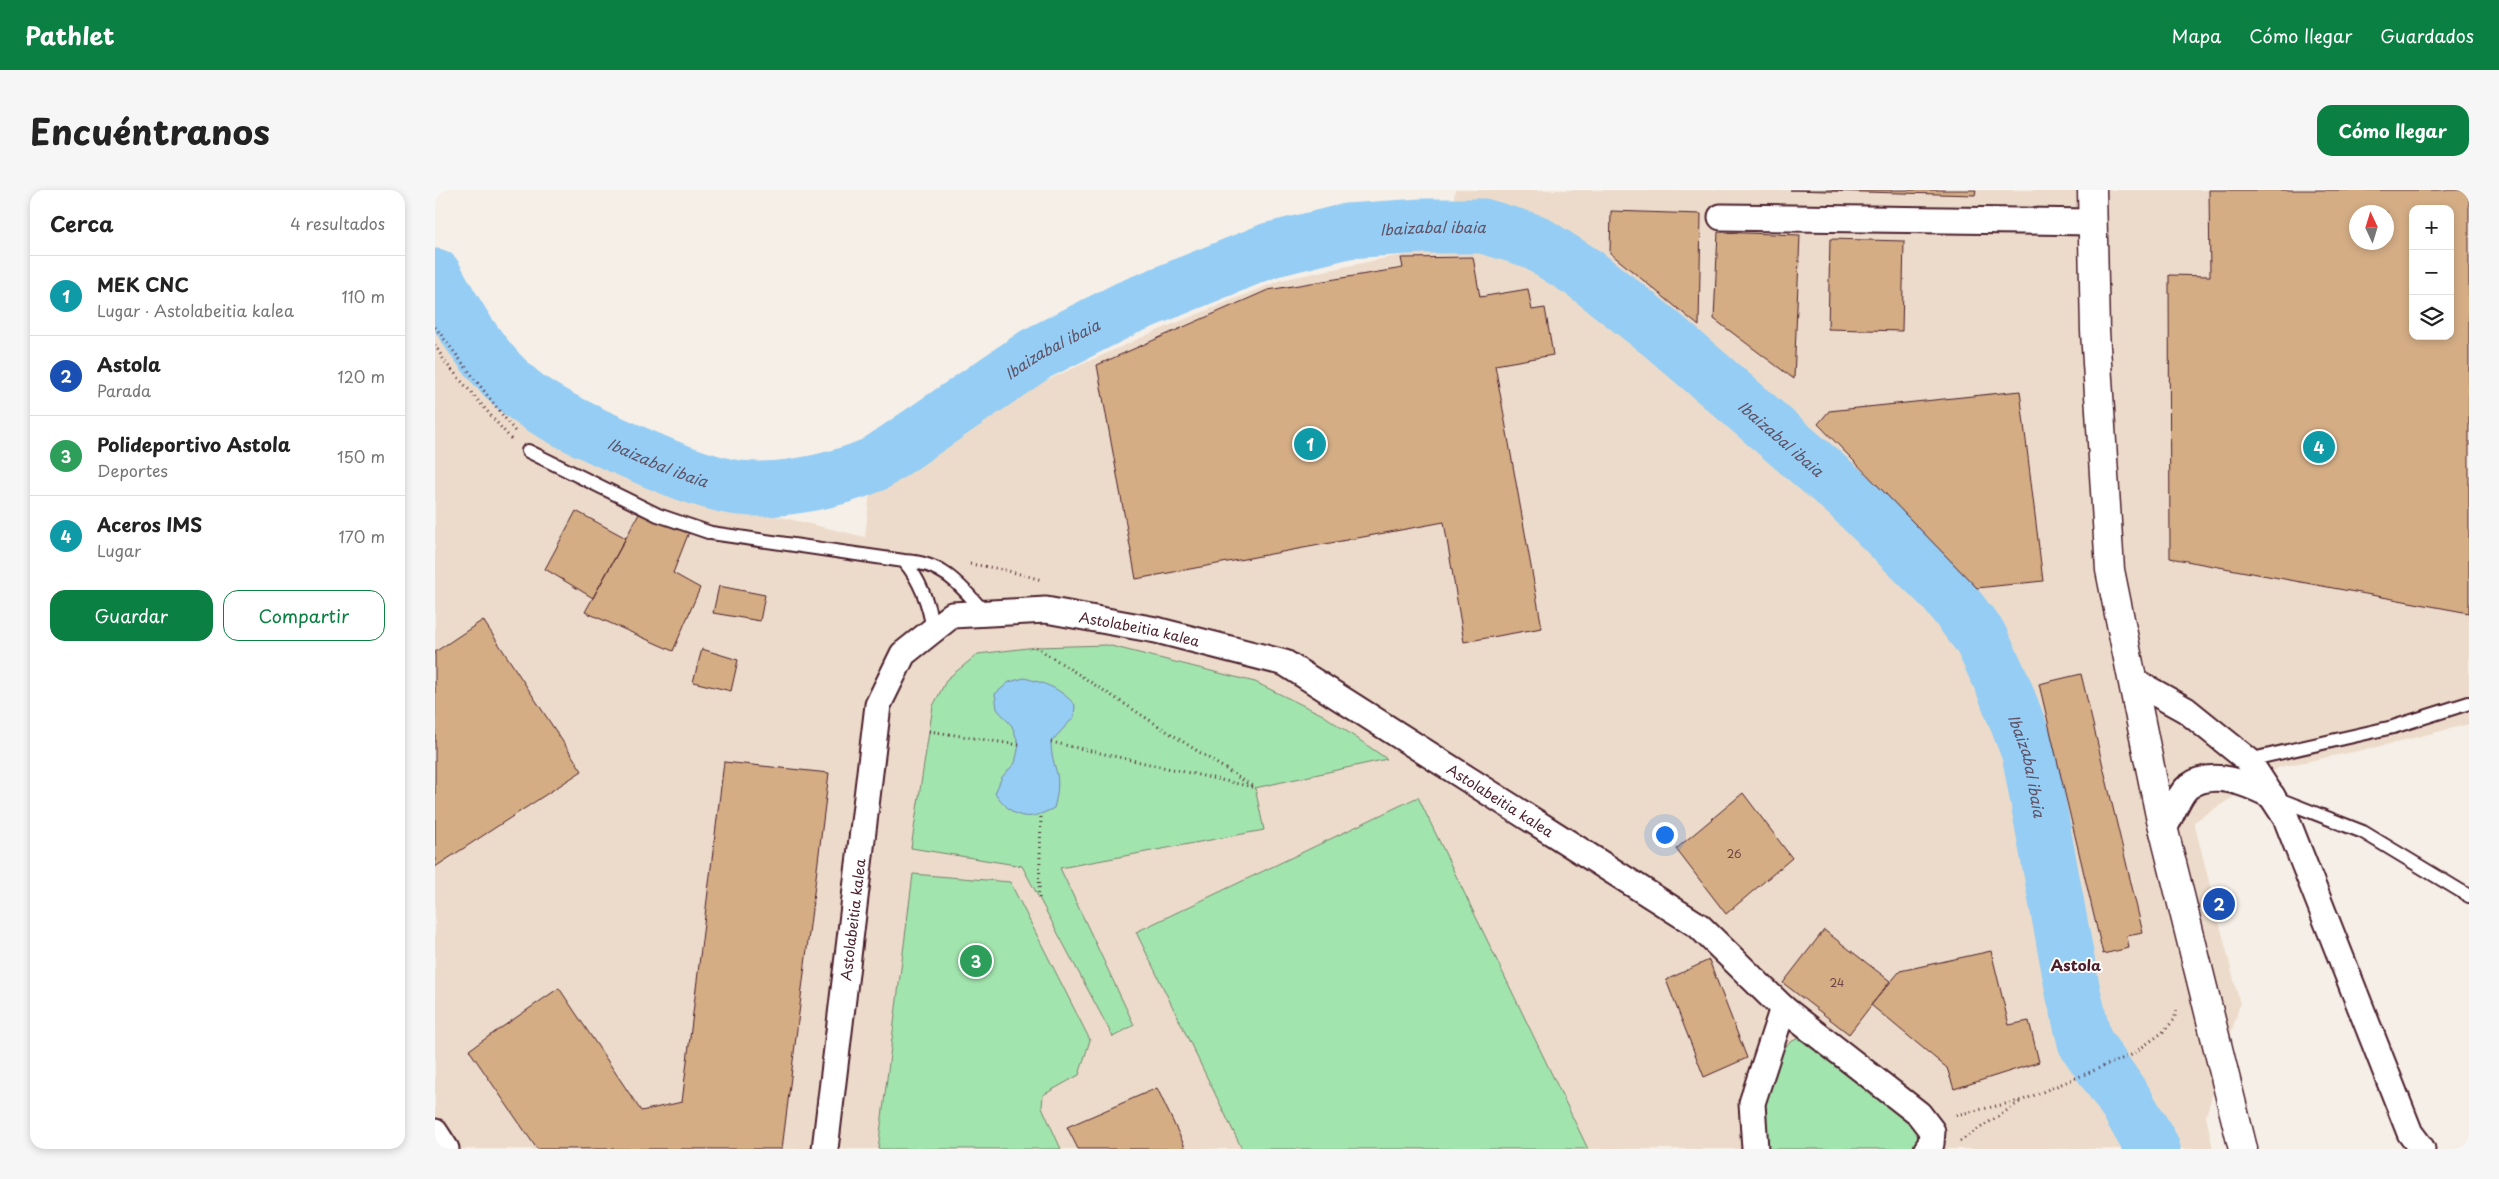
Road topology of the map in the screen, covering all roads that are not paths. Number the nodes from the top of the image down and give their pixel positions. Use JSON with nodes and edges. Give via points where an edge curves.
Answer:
{"nodes":[{"id":1,"x":2093,"y":190,"type":"edge"},
{"id":2,"x":1721,"y":217,"type":"dead end"},
{"id":3,"x":2092,"y":222,"type":"junction"},
{"id":4,"x":528,"y":451,"type":"road end"},
{"id":5,"x":904,"y":561,"type":"junction"},
{"id":6,"x":985,"y":613,"type":"junction"},
{"id":7,"x":933,"y":630,"type":"junction"},
{"id":8,"x":2132,"y":680,"type":"junction"},
{"id":9,"x":2469,"y":703,"type":"edge"},
{"id":10,"x":2248,"y":760,"type":"junction"},
{"id":11,"x":2272,"y":796,"type":"junction"},
{"id":12,"x":2163,"y":831,"type":"junction"},
{"id":13,"x":2469,"y":896,"type":"edge"},
{"id":14,"x":1783,"y":1008,"type":"junction"},
{"id":15,"x":435,"y":1132,"type":"edge"},
{"id":16,"x":446,"y":1149,"type":"edge"},
{"id":17,"x":825,"y":1149,"type":"edge"},
{"id":18,"x":1755,"y":1149,"type":"edge"},
{"id":19,"x":1927,"y":1149,"type":"edge"},
{"id":20,"x":2243,"y":1149,"type":"edge"},
{"id":21,"x":2422,"y":1149,"type":"edge"}],
"edges":[{"from":1,"to":3,"type":"street"},
{"from":2,"to":3,"type":"street"},
{"from":3,"to":8,"type":"street","via":[[2110,570]]},
{"from":4,"to":5,"type":"lane","via":[[658,514],[711,533]]},
{"from":5,"to":6,"type":"lane","via":[[921,561],[939,568],[959,583]]},
{"from":5,"to":7,"type":"lane","via":[[920,584],[929,605]]},
{"from":6,"to":7,"type":"street","name":"Astolabeitia kalea","via":[[952,615]]},
{"from":6,"to":14,"type":"street","name":"Astolabeitia kalea","via":[[1046,610],[1156,630],[1285,663],[1699,926]]},
{"from":7,"to":17,"type":"street","name":"Astolabeitia kalea","via":[[903,654],[878,705]]},
{"from":8,"to":10,"type":"street","via":[[2186,710]]},
{"from":8,"to":12,"type":"street"},
{"from":9,"to":10,"type":"lane","via":[[2393,727]]},
{"from":10,"to":11,"type":"street"},
{"from":11,"to":12,"type":"street","via":[[2223,778],[2203,779],[2187,787]]},
{"from":11,"to":13,"type":"lane","via":[[2363,832]]},
{"from":11,"to":21,"type":"street","via":[[2286,818],[2410,1133]]},
{"from":12,"to":20,"type":"street"},
{"from":14,"to":18,"type":"street","via":[[1752,1104]]},
{"from":14,"to":19,"type":"street","name":"Astolabeitia kalea","via":[[1919,1114],[1932,1131],[1931,1144]]},
{"from":15,"to":16,"type":"street"}]}
